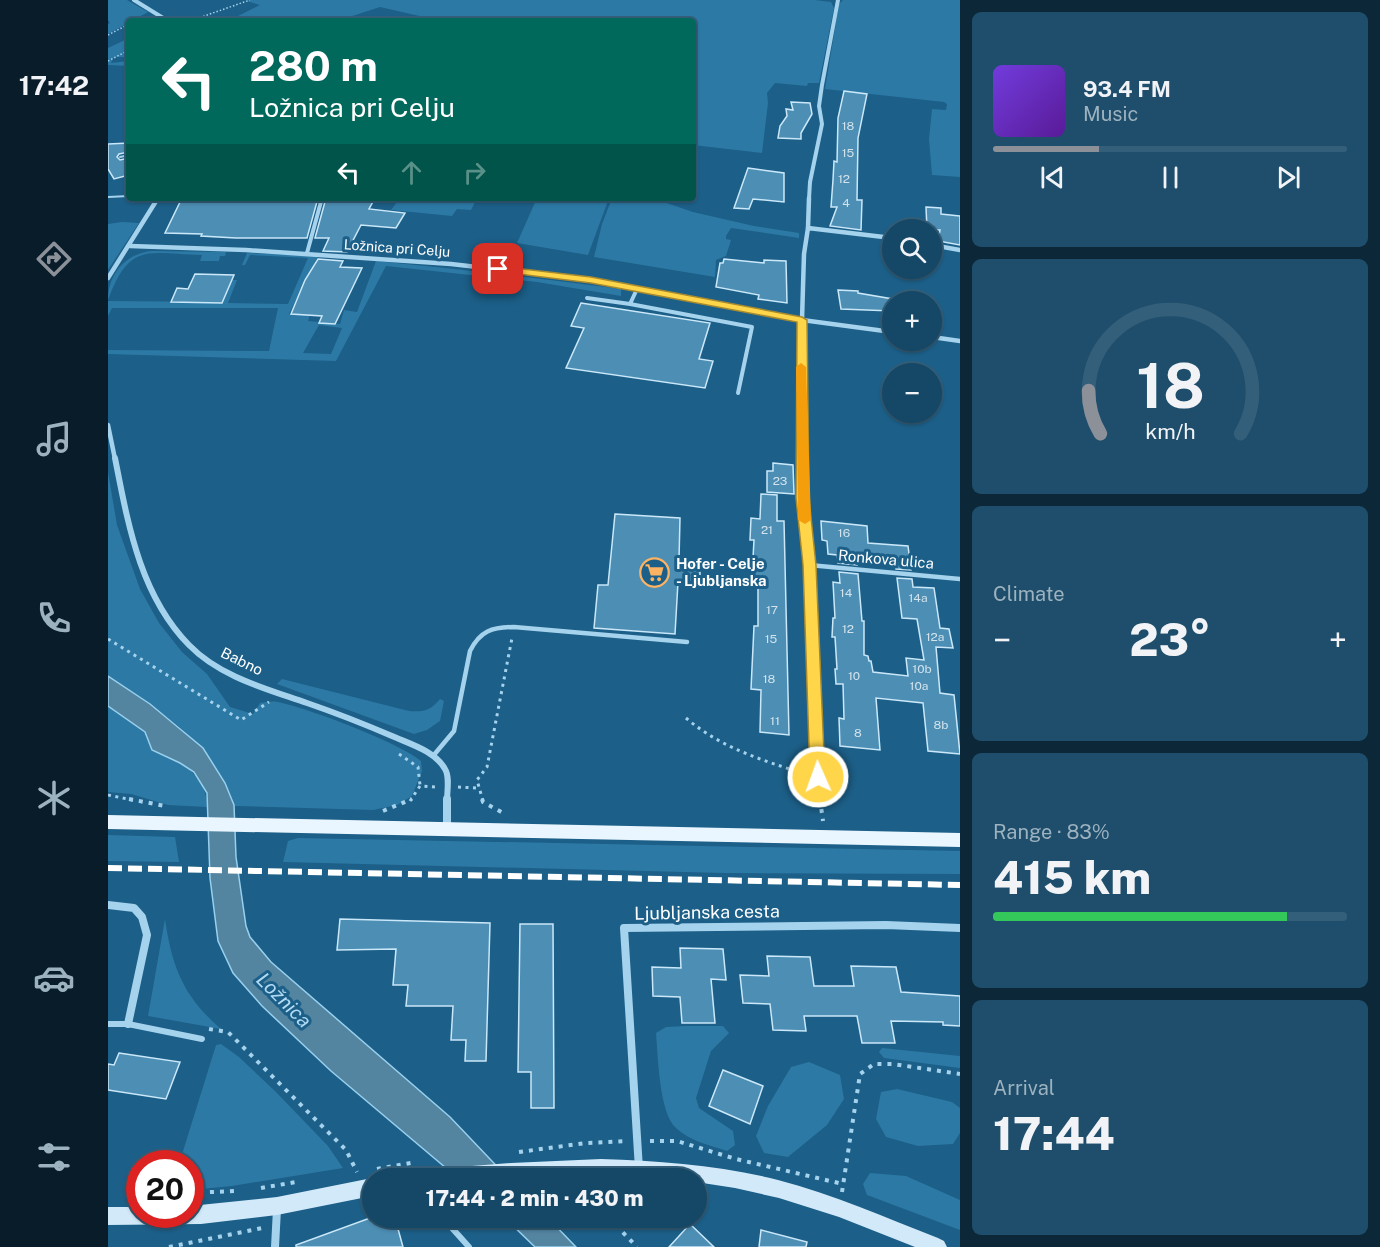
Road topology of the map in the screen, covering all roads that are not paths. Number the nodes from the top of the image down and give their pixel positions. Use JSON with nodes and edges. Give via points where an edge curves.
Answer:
{"nodes":[{"id":1,"x":135,"y":0,"type":"edge"},
{"id":2,"x":838,"y":0,"type":"edge"},
{"id":3,"x":163,"y":18,"type":"edge"},
{"id":4,"x":126,"y":156,"type":"edge"},
{"id":5,"x":120,"y":158,"type":"dead end"},
{"id":6,"x":126,"y":196,"type":"edge"},
{"id":7,"x":108,"y":197,"type":"edge"},
{"id":8,"x":156,"y":201,"type":"edge"},
{"id":9,"x":321,"y":201,"type":"edge"},
{"id":10,"x":808,"y":228,"type":"junction"},
{"id":11,"x":882,"y":236,"type":"edge"},
{"id":12,"x":130,"y":246,"type":"junction"},
{"id":13,"x":942,"y":247,"type":"edge"},
{"id":14,"x":960,"y":250,"type":"edge"},
{"id":15,"x":307,"y":253,"type":"junction"},
{"id":16,"x":108,"y":278,"type":"edge"},
{"id":17,"x":637,"y":289,"type":"junction"},
{"id":18,"x":587,"y":298,"type":"dead end"},
{"id":19,"x":630,"y":304,"type":"junction"},
{"id":20,"x":802,"y":320,"type":"junction"},
{"id":21,"x":882,"y":331,"type":"edge"},
{"id":22,"x":942,"y":339,"type":"edge"},
{"id":23,"x":960,"y":341,"type":"edge"},
{"id":24,"x":738,"y":393,"type":"dead end"},
{"id":25,"x":108,"y":425,"type":"edge"},
{"id":26,"x":809,"y":565,"type":"junction"},
{"id":27,"x":960,"y":579,"type":"edge"},
{"id":28,"x":687,"y":642,"type":"dead end"},
{"id":29,"x":433,"y":756,"type":"junction"},
{"id":30,"x":818,"y":777,"type":"road end"},
{"id":31,"x":108,"y":822,"type":"edge"},
{"id":32,"x":447,"y":829,"type":"junction"},
{"id":33,"x":960,"y":840,"type":"edge"},
{"id":34,"x":108,"y":906,"type":"edge"},
{"id":35,"x":960,"y":928,"type":"edge"},
{"id":36,"x":108,"y":1024,"type":"edge"},
{"id":37,"x":128,"y":1024,"type":"junction"},
{"id":38,"x":202,"y":1039,"type":"dead end"},
{"id":39,"x":639,"y":1168,"type":"edge"},
{"id":40,"x":707,"y":1175,"type":"edge"},
{"id":41,"x":362,"y":1189,"type":"edge"},
{"id":42,"x":277,"y":1206,"type":"junction"},
{"id":43,"x":108,"y":1216,"type":"edge"},
{"id":44,"x":452,"y":1228,"type":"edge"},
{"id":45,"x":275,"y":1247,"type":"edge"},
{"id":46,"x":469,"y":1247,"type":"edge"},
{"id":47,"x":938,"y":1247,"type":"edge"}],
"edges":[{"from":1,"to":3,"type":"street"},
{"from":2,"to":10,"type":"street","via":[[819,106],[822,124],[810,182]]},
{"from":4,"to":5,"type":"lane"},
{"from":6,"to":7,"type":"lane"},
{"from":8,"to":12,"type":"street"},
{"from":9,"to":15,"type":"lane"},
{"from":10,"to":11,"type":"street"},
{"from":10,"to":20,"type":"street"},
{"from":12,"to":15,"type":"street","name":"Ložnica pri Celju"},
{"from":12,"to":16,"type":"street"},
{"from":13,"to":14,"type":"street"},
{"from":15,"to":17,"type":"street","name":"Ložnica pri Celju","via":[[463,265]]},
{"from":17,"to":19,"type":"lane"},
{"from":17,"to":20,"type":"street","name":"Ložnica pri Celju"},
{"from":18,"to":19,"type":"lane"},
{"from":19,"to":24,"type":"lane","via":[[752,327]]},
{"from":20,"to":21,"type":"street","name":"Ložnica pri Celju"},
{"from":20,"to":26,"type":"lane","via":[[802,498]]},
{"from":22,"to":23,"type":"street"},
{"from":25,"to":29,"type":"street","name":"Babno","via":[[136,552],[158,604],[196,652],[226,671],[352,718]]},
{"from":26,"to":27,"type":"lane","name":"Ronkova ulica"},
{"from":26,"to":30,"type":"lane"},
{"from":28,"to":29,"type":"lane","via":[[513,627],[496,627],[481,633],[468,659],[455,730]]},
{"from":29,"to":32,"type":"street","via":[[447,772]]},
{"from":31,"to":32,"type":"main road"},
{"from":32,"to":33,"type":"main road"},
{"from":34,"to":37,"type":"street","via":[[134,908],[142,917],[147,935]]},
{"from":35,"to":39,"type":"street","name":"Ljubljanska cesta","via":[[624,928]]},
{"from":36,"to":37,"type":"lane"},
{"from":37,"to":38,"type":"lane"},
{"from":40,"to":47,"type":"street","via":[[778,1189]]},
{"from":41,"to":42,"type":"street"},
{"from":42,"to":43,"type":"street","via":[[201,1215]]},
{"from":42,"to":45,"type":"street"},
{"from":44,"to":46,"type":"lane"}]}
